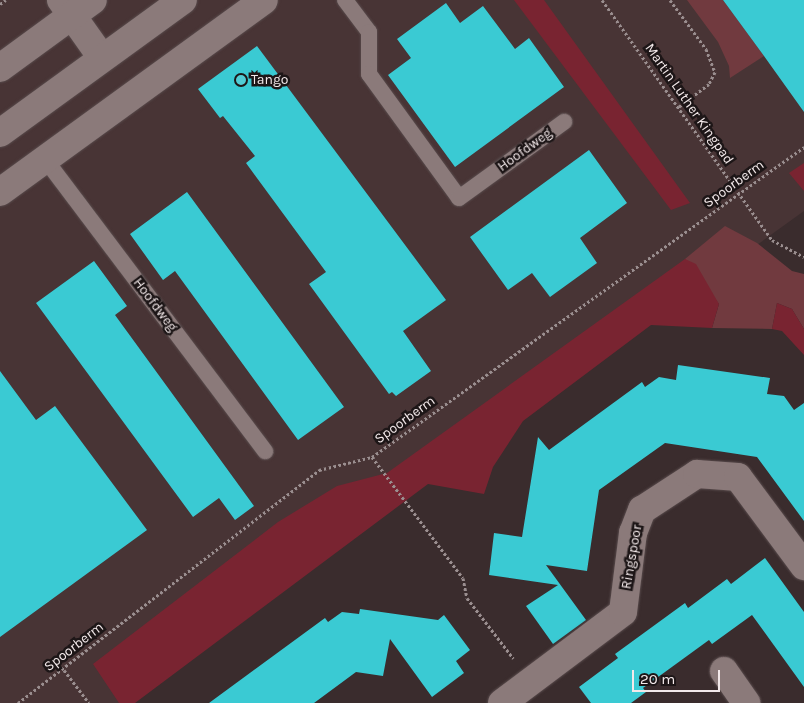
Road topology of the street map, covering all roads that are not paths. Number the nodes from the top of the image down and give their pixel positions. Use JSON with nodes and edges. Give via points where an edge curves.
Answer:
{"nodes":[{"id":1,"x":183,"y":0,"type":"edge"},
{"id":2,"x":264,"y":0,"type":"edge"},
{"id":3,"x":345,"y":0,"type":"edge"},
{"id":4,"x":75,"y":5,"type":"edge"},
{"id":5,"x":102,"y":58,"type":"junction"},
{"id":6,"x":0,"y":68,"type":"edge"},
{"id":7,"x":564,"y":122,"type":"dead end"},
{"id":8,"x":0,"y":133,"type":"edge"},
{"id":9,"x":45,"y":159,"type":"junction"},
{"id":10,"x":0,"y":192,"type":"edge"},
{"id":11,"x":266,"y":451,"type":"dead end"},
{"id":12,"x":804,"y":566,"type":"edge"},
{"id":13,"x":724,"y":671,"type":"dead end"},
{"id":14,"x":502,"y":703,"type":"edge"},
{"id":15,"x":746,"y":703,"type":"edge"}],
"edges":[{"from":1,"to":5,"type":"street"},
{"from":2,"to":9,"type":"street"},
{"from":3,"to":7,"type":"lane","name":"Hoofdweg","via":[[369,32],[369,74],[459,198]]},
{"from":4,"to":5,"type":"street"},
{"from":4,"to":6,"type":"street"},
{"from":5,"to":8,"type":"street"},
{"from":9,"to":10,"type":"street"},
{"from":9,"to":11,"type":"lane","name":"Hoofdweg"},
{"from":12,"to":14,"type":"street","name":"Ringspoor","via":[[738,476],[697,474],[642,510],[633,533],[623,612]]},
{"from":13,"to":15,"type":"street"}]}
